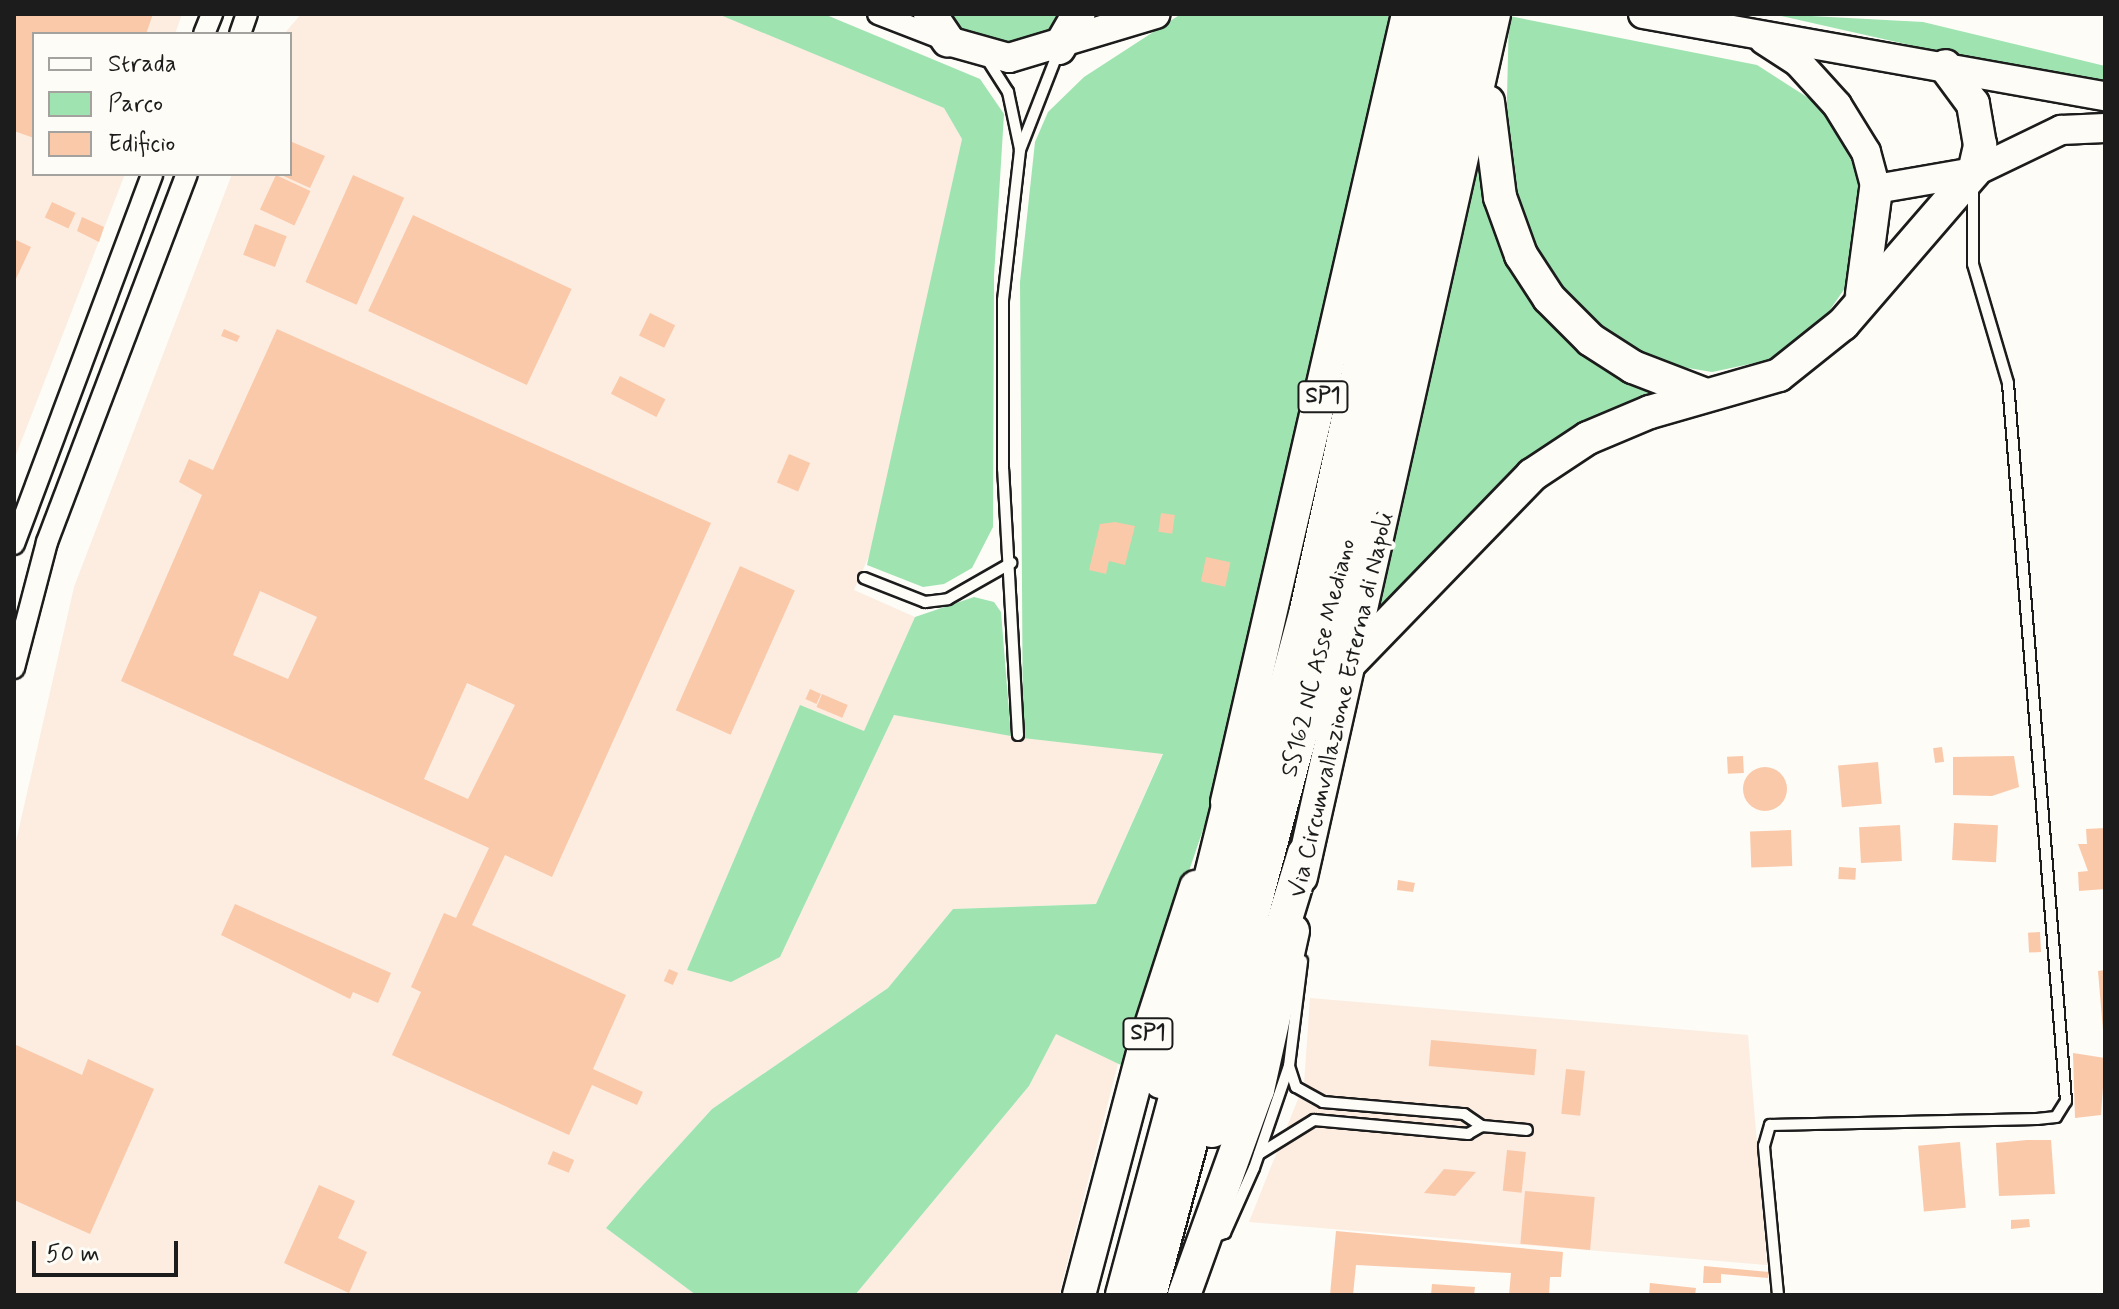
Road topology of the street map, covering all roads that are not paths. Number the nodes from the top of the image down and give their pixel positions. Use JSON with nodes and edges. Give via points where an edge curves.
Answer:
{"nodes":[{"id":1,"x":878,"y":14,"type":"edge"},
{"id":2,"x":930,"y":14,"type":"edge"},
{"id":3,"x":1079,"y":14,"type":"edge"},
{"id":4,"x":1156,"y":14,"type":"edge"},
{"id":5,"x":1408,"y":14,"type":"edge"},
{"id":6,"x":1438,"y":14,"type":"edge"},
{"id":7,"x":1464,"y":14,"type":"edge"},
{"id":8,"x":1494,"y":14,"type":"edge"},
{"id":9,"x":1643,"y":14,"type":"edge"},
{"id":10,"x":1760,"y":37,"type":"junction"},
{"id":11,"x":948,"y":41,"type":"junction"},
{"id":12,"x":1059,"y":48,"type":"junction"},
{"id":13,"x":1486,"y":53,"type":"junction"},
{"id":14,"x":984,"y":55,"type":"junction"},
{"id":15,"x":1945,"y":66,"type":"junction"},
{"id":16,"x":2105,"y":96,"type":"edge"},
{"id":17,"x":2105,"y":128,"type":"edge"},
{"id":18,"x":1020,"y":150,"type":"junction"},
{"id":19,"x":1974,"y":172,"type":"junction"},
{"id":20,"x":151,"y":176,"type":"edge"},
{"id":21,"x":186,"y":176,"type":"edge"},
{"id":22,"x":1876,"y":189,"type":"junction"},
{"id":23,"x":1862,"y":294,"type":"junction"},
{"id":24,"x":1706,"y":395,"type":"junction"},
{"id":25,"x":14,"y":544,"type":"edge"},
{"id":26,"x":1011,"y":563,"type":"junction"},
{"id":27,"x":864,"y":578,"type":"dead end"},
{"id":28,"x":1348,"y":665,"type":"junction"},
{"id":29,"x":14,"y":668,"type":"edge"},
{"id":30,"x":1018,"y":735,"type":"dead end"},
{"id":31,"x":1236,"y":778,"type":"junction"},
{"id":32,"x":1305,"y":853,"type":"junction"},
{"id":33,"x":1297,"y":903,"type":"junction"},
{"id":34,"x":1289,"y":1066,"type":"junction"},
{"id":35,"x":1482,"y":1126,"type":"junction"},
{"id":36,"x":1527,"y":1130,"type":"dead end"},
{"id":37,"x":1259,"y":1154,"type":"junction"},
{"id":38,"x":1178,"y":1199,"type":"junction"},
{"id":39,"x":1202,"y":1242,"type":"junction"},
{"id":40,"x":1079,"y":1295,"type":"edge"},
{"id":41,"x":1121,"y":1295,"type":"edge"},
{"id":42,"x":1149,"y":1295,"type":"edge"},
{"id":43,"x":1184,"y":1295,"type":"edge"},
{"id":44,"x":1778,"y":1295,"type":"edge"}],
"edges":[{"from":1,"to":11,"type":"street"},
{"from":2,"to":11,"type":"main road"},
{"from":3,"to":12,"type":"main road"},
{"from":4,"to":12,"type":"main road"},
{"from":5,"to":31,"type":"main road","number":"SP1"},
{"from":6,"to":41,"type":"highway","name":"SS162 NC Asse Mediano","via":[[1307,610]]},
{"from":7,"to":38,"type":"highway","name":"SS162 NC Asse Mediano","via":[[1334,606]]},
{"from":8,"to":13,"type":"main road","name":"Via Circumvallazione Esterna di Napoli"},
{"from":9,"to":10,"type":"main road"},
{"from":10,"to":15,"type":"main road"},
{"from":10,"to":22,"type":"main road","via":[[1798,62],[1837,105],[1866,152]]},
{"from":11,"to":14,"type":"main road"},
{"from":12,"to":14,"type":"main road","via":[[1009,58]]},
{"from":12,"to":18,"type":"lane"},
{"from":13,"to":24,"type":"main road","via":[[1489,154],[1528,266],[1591,340],[1633,367]]},
{"from":13,"to":28,"type":"main road","name":"Via Circumvallazione Esterna di Napoli"},
{"from":14,"to":18,"type":"lane","via":[[1008,92]]},
{"from":15,"to":16,"type":"main road"},
{"from":15,"to":19,"type":"main road","via":[[1973,104],[1980,145]]},
{"from":17,"to":19,"type":"main road","via":[[2061,130]]},
{"from":18,"to":26,"type":"lane","via":[[1003,300],[1003,469]]},
{"from":19,"to":22,"type":"main road"},
{"from":19,"to":23,"type":"main road"},
{"from":19,"to":44,"type":"lane","via":[[1973,264],[2008,383],[2066,1101],[2056,1117],[2037,1119],[1770,1125],[1764,1146]]},
{"from":20,"to":25,"type":"street"},
{"from":21,"to":29,"type":"street","via":[[47,542]]},
{"from":22,"to":23,"type":"main road"},
{"from":23,"to":24,"type":"main road","via":[[1810,357],[1779,375]]},
{"from":24,"to":28,"type":"main road","via":[[1588,438],[1532,475]]},
{"from":26,"to":27,"type":"lane","via":[[948,599],[925,602]]},
{"from":26,"to":30,"type":"lane"},
{"from":28,"to":32,"type":"main road","name":"Via Circumvallazione Esterna di Napoli"},
{"from":31,"to":40,"type":"main road","number":"SP1","via":[[1147,1038]]},
{"from":31,"to":41,"type":"highway","via":[[1178,992]]},
{"from":32,"to":33,"type":"main road","name":"Via Circumvallazione Esterna di Napoli"},
{"from":32,"to":38,"type":"highway","via":[[1235,1082]]},
{"from":33,"to":34,"type":"lane","via":[[1305,945]]},
{"from":33,"to":39,"type":"main road","name":"Via Circumvallazione Esterna di Napoli","via":[[1258,1090]]},
{"from":34,"to":35,"type":"lane","via":[[1308,1098],[1464,1114]]},
{"from":34,"to":37,"type":"lane"},
{"from":35,"to":36,"type":"lane"},
{"from":35,"to":37,"type":"lane","via":[[1468,1134],[1314,1120]]},
{"from":37,"to":39,"type":"lane","via":[[1225,1233]]},
{"from":38,"to":42,"type":"highway","name":"SS162 NC Asse Mediano"},
{"from":39,"to":43,"type":"main road","name":"Via Circumvallazione Esterna di Napoli"}]}
